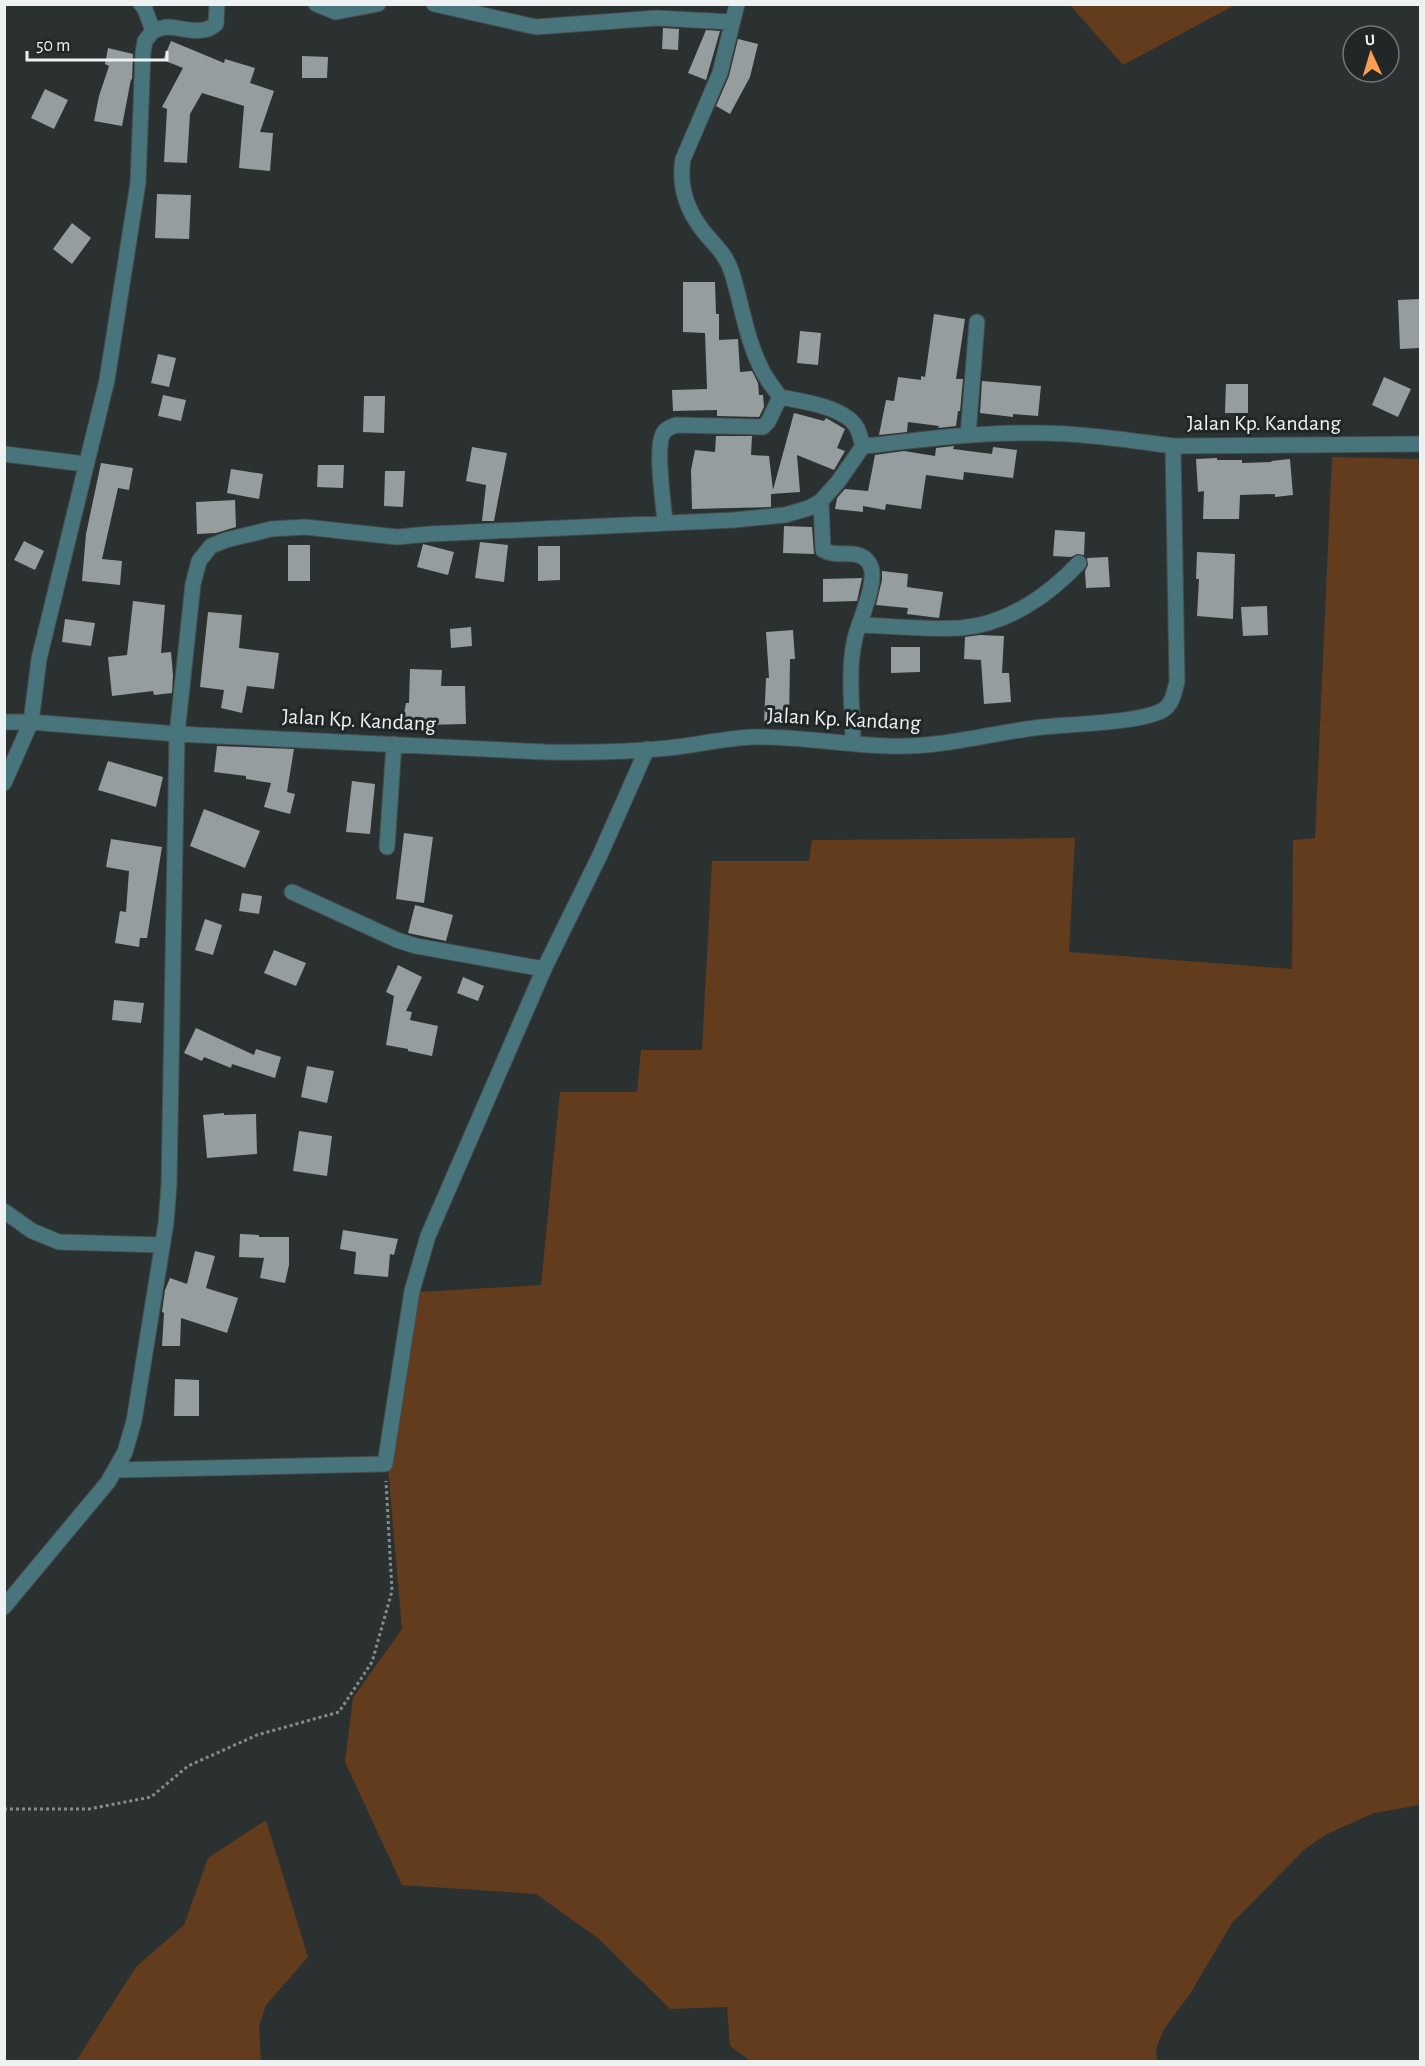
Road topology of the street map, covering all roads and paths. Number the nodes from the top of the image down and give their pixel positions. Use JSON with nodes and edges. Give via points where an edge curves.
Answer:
{"nodes":[{"id":1,"x":141,"y":4,"type":"edge"},
{"id":2,"x":217,"y":4,"type":"edge"},
{"id":3,"x":316,"y":4,"type":"edge"},
{"id":4,"x":378,"y":4,"type":"edge"},
{"id":5,"x":434,"y":4,"type":"edge"},
{"id":6,"x":736,"y":4,"type":"edge"},
{"id":7,"x":732,"y":22,"type":"junction"},
{"id":8,"x":153,"y":31,"type":"junction"},
{"id":9,"x":977,"y":321,"type":"dead end"},
{"id":10,"x":780,"y":397,"type":"junction"},
{"id":11,"x":968,"y":435,"type":"junction"},
{"id":12,"x":1420,"y":444,"type":"edge"},
{"id":13,"x":863,"y":446,"type":"junction"},
{"id":14,"x":1173,"y":446,"type":"junction"},
{"id":15,"x":4,"y":454,"type":"edge"},
{"id":16,"x":85,"y":464,"type":"junction"},
{"id":17,"x":821,"y":501,"type":"junction"},
{"id":18,"x":665,"y":523,"type":"junction"},
{"id":19,"x":1079,"y":563,"type":"dead end"},
{"id":20,"x":860,"y":625,"type":"junction"},
{"id":21,"x":4,"y":722,"type":"edge"},
{"id":22,"x":31,"y":722,"type":"junction"},
{"id":23,"x":177,"y":734,"type":"junction"},
{"id":24,"x":394,"y":744,"type":"junction"},
{"id":25,"x":854,"y":744,"type":"junction"},
{"id":26,"x":647,"y":749,"type":"junction"},
{"id":27,"x":4,"y":783,"type":"edge"},
{"id":28,"x":387,"y":848,"type":"dead end"},
{"id":29,"x":292,"y":892,"type":"dead end"},
{"id":30,"x":544,"y":969,"type":"junction"},
{"id":31,"x":4,"y":1211,"type":"edge"},
{"id":32,"x":162,"y":1245,"type":"junction"},
{"id":33,"x":386,"y":1464,"type":"junction"},
{"id":34,"x":116,"y":1470,"type":"junction"},
{"id":35,"x":4,"y":1606,"type":"edge"},
{"id":36,"x":4,"y":1809,"type":"edge"}],
"edges":[{"from":1,"to":8,"type":"street"},
{"from":2,"to":8,"type":"street","via":[[216,24],[210,29],[166,27]]},
{"from":3,"to":4,"type":"street","via":[[336,12]]},
{"from":5,"to":7,"type":"street","via":[[536,27],[656,18]]},
{"from":6,"to":7,"type":"street"},
{"from":7,"to":10,"type":"street","via":[[720,73],[683,159],[682,187],[689,209],[728,263],[762,371]]},
{"from":8,"to":16,"type":"street","via":[[145,41],[143,53],[134,214],[107,380]]},
{"from":9,"to":11,"type":"street"},
{"from":10,"to":13,"type":"street","via":[[826,408],[849,420],[857,427]]},
{"from":10,"to":18,"type":"street","via":[[763,427],[676,425],[664,432],[659,446]]},
{"from":11,"to":13,"type":"street"},
{"from":11,"to":14,"type":"street","via":[[1038,433]]},
{"from":12,"to":14,"type":"street","name":"Jalan Kp. Kandang"},
{"from":13,"to":17,"type":"street"},
{"from":14,"to":25,"type":"street","name":"Jalan Kp. Kandang","via":[[1177,682],[1170,704],[1145,716],[1040,727],[947,744]]},
{"from":15,"to":16,"type":"street"},
{"from":16,"to":22,"type":"street","via":[[39,659]]},
{"from":17,"to":18,"type":"street","via":[[785,515]]},
{"from":17,"to":20,"type":"street","via":[[823,550],[859,555],[872,569]]},
{"from":18,"to":23,"type":"street","via":[[397,537],[305,527],[271,529],[211,546],[200,561],[193,584]]},
{"from":19,"to":20,"type":"street","via":[[1062,582],[1030,604],[990,622],[960,628]]},
{"from":20,"to":25,"type":"street","via":[[852,673]]},
{"from":21,"to":22,"type":"street","name":"Jalan Kp. Kandang"},
{"from":22,"to":23,"type":"street","name":"Jalan Kp. Kandang"},
{"from":22,"to":27,"type":"street"},
{"from":23,"to":24,"type":"street","name":"Jalan Kp. Kandang"},
{"from":23,"to":32,"type":"street","via":[[171,1118]]},
{"from":24,"to":26,"type":"street","name":"Jalan Kp. Kandang","via":[[590,753]]},
{"from":24,"to":28,"type":"street"},
{"from":25,"to":26,"type":"street","name":"Jalan Kp. Kandang","via":[[769,737]]},
{"from":26,"to":30,"type":"street"},
{"from":29,"to":30,"type":"street","via":[[416,946]]},
{"from":30,"to":33,"type":"street","via":[[420,1260],[402,1349]]},
{"from":31,"to":32,"type":"street","via":[[32,1231],[59,1242]]},
{"from":32,"to":34,"type":"street","via":[[134,1421]]},
{"from":33,"to":34,"type":"street"},
{"from":33,"to":36,"type":"path","via":[[392,1591],[372,1662],[339,1712],[257,1735],[188,1766],[151,1797],[89,1809]]},
{"from":34,"to":35,"type":"street"}]}
